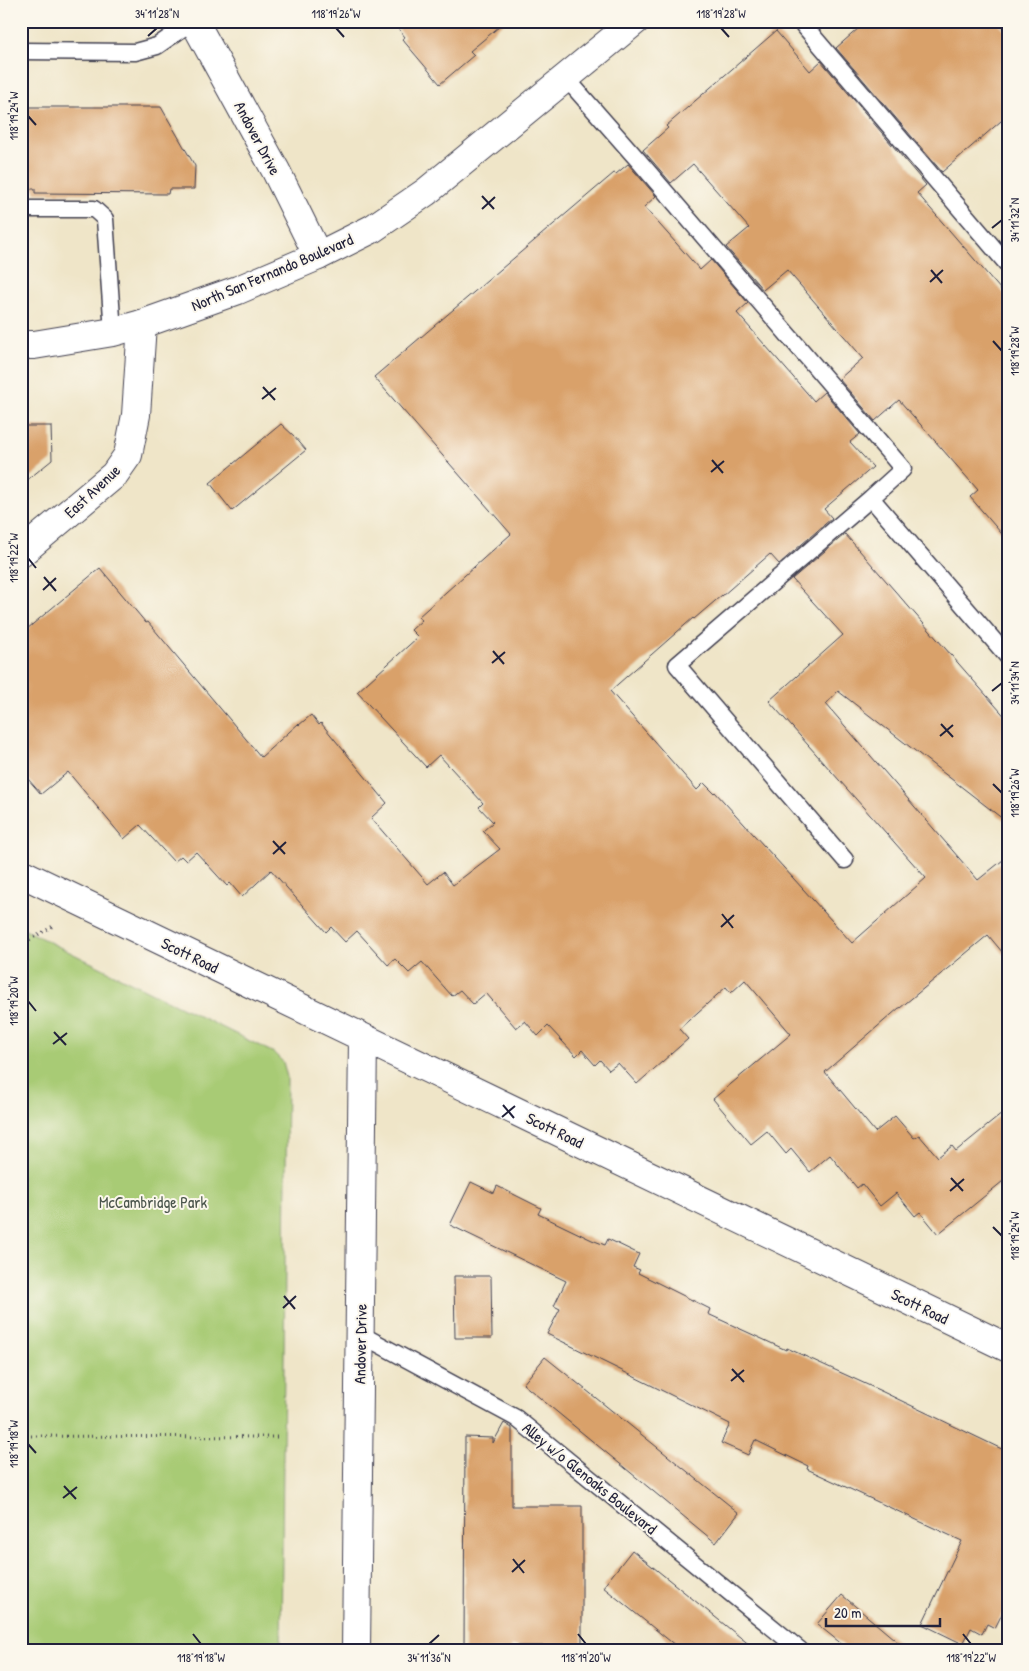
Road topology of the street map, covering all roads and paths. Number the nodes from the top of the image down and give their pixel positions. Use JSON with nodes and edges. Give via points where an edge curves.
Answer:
{"nodes":[{"id":1,"x":193,"y":21,"type":"edge"},
{"id":2,"x":634,"y":21,"type":"edge"},
{"id":3,"x":800,"y":21,"type":"edge"},
{"id":4,"x":21,"y":51,"type":"edge"},
{"id":5,"x":566,"y":78,"type":"junction"},
{"id":6,"x":21,"y":209,"type":"edge"},
{"id":7,"x":318,"y":256,"type":"junction"},
{"id":8,"x":1008,"y":265,"type":"edge"},
{"id":9,"x":142,"y":324,"type":"junction"},
{"id":10,"x":113,"y":332,"type":"junction"},
{"id":11,"x":21,"y":345,"type":"edge"},
{"id":12,"x":871,"y":498,"type":"junction"},
{"id":13,"x":21,"y":553,"type":"edge"},
{"id":14,"x":1008,"y":657,"type":"edge"},
{"id":15,"x":845,"y":860,"type":"dead end"},
{"id":16,"x":21,"y":873,"type":"edge"},
{"id":17,"x":363,"y":1038,"type":"junction"},
{"id":18,"x":360,"y":1334,"type":"junction"},
{"id":19,"x":1008,"y":1348,"type":"edge"},
{"id":20,"x":21,"y":1436,"type":"edge"},
{"id":21,"x":278,"y":1437,"type":"dead end"},
{"id":22,"x":356,"y":1650,"type":"edge"},
{"id":23,"x":800,"y":1650,"type":"edge"}],
"edges":[{"from":1,"to":4,"type":"lane","via":[[157,46],[135,52]]},
{"from":1,"to":7,"type":"street","name":"Andover Drive","via":[[276,171]]},
{"from":2,"to":5,"type":"street","name":"North San Fernando Boulevard"},
{"from":3,"to":8,"type":"lane"},
{"from":5,"to":7,"type":"street","name":"North San Fernando Boulevard","via":[[426,192],[372,229]]},
{"from":5,"to":12,"type":"lane","via":[[903,469]]},
{"from":6,"to":10,"type":"lane","via":[[94,210],[105,220]]},
{"from":7,"to":9,"type":"street","name":"North San Fernando Boulevard","via":[[238,290]]},
{"from":9,"to":10,"type":"street","name":"North San Fernando Boulevard"},
{"from":9,"to":13,"type":"street","name":"East Avenue","via":[[136,415],[128,455],[114,475]]},
{"from":10,"to":11,"type":"street","name":"North San Fernando Boulevard"},
{"from":12,"to":14,"type":"lane"},
{"from":12,"to":15,"type":"lane","via":[[677,665]]},
{"from":16,"to":17,"type":"street","name":"Scott Road"},
{"from":17,"to":18,"type":"street","name":"Andover Drive"},
{"from":17,"to":19,"type":"street","name":"Scott Road"},
{"from":18,"to":22,"type":"street","name":"Andover Drive"},
{"from":18,"to":23,"type":"lane","name":"Alley w/o Glenoaks Boulevard","via":[[516,1418]]},
{"from":20,"to":21,"type":"path"}]}
